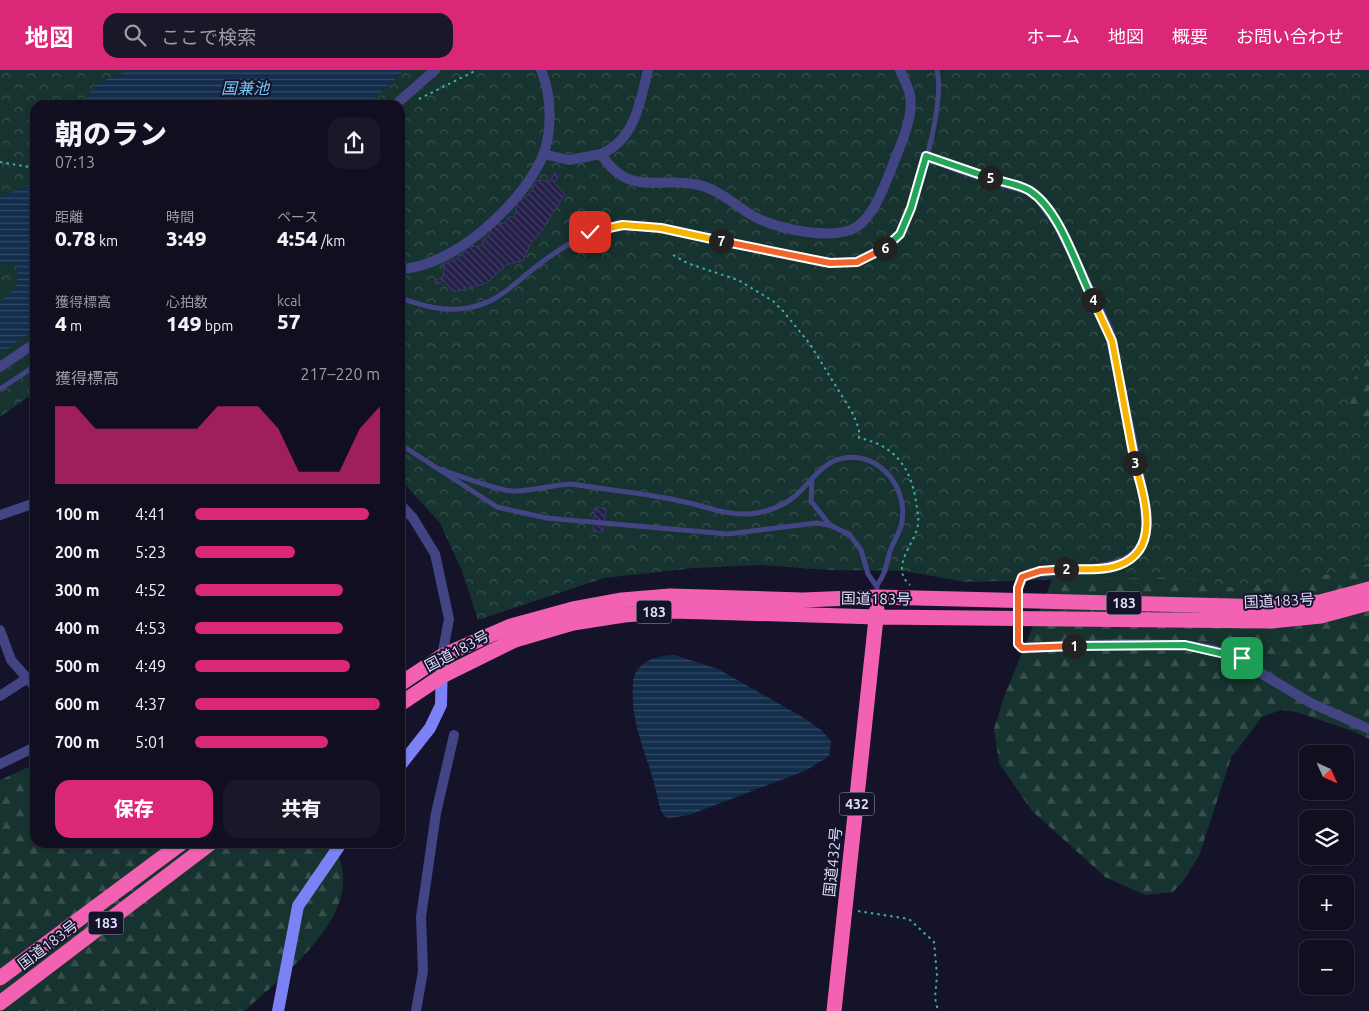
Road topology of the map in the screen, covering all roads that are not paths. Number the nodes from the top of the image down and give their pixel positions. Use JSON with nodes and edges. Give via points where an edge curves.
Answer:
{"nodes":[{"id":1,"x":435,"y":70,"type":"edge"},
{"id":2,"x":541,"y":70,"type":"edge"},
{"id":3,"x":648,"y":70,"type":"edge"},
{"id":4,"x":900,"y":70,"type":"edge"},
{"id":5,"x":937,"y":70,"type":"edge"},
{"id":6,"x":401,"y":100,"type":"edge"},
{"id":7,"x":543,"y":154,"type":"junction"},
{"id":8,"x":601,"y":154,"type":"junction"},
{"id":9,"x":926,"y":156,"type":"junction"},
{"id":10,"x":405,"y":268,"type":"edge"},
{"id":11,"x":405,"y":299,"type":"edge"},
{"id":12,"x":30,"y":346,"type":"edge"},
{"id":13,"x":0,"y":367,"type":"edge"},
{"id":14,"x":30,"y":369,"type":"edge"},
{"id":15,"x":0,"y":389,"type":"edge"},
{"id":16,"x":405,"y":447,"type":"edge"},
{"id":17,"x":437,"y":468,"type":"junction"},
{"id":18,"x":812,"y":480,"type":"junction"},
{"id":19,"x":30,"y":505,"type":"edge"},
{"id":20,"x":405,"y":509,"type":"edge"},
{"id":21,"x":0,"y":516,"type":"edge"},
{"id":22,"x":829,"y":525,"type":"junction"},
{"id":23,"x":1369,"y":588,"type":"edge"},
{"id":24,"x":877,"y":591,"type":"junction"},
{"id":25,"x":1369,"y":603,"type":"edge"},
{"id":26,"x":877,"y":617,"type":"junction"},
{"id":27,"x":0,"y":630,"type":"edge"},
{"id":28,"x":442,"y":656,"type":"junction"},
{"id":29,"x":442,"y":676,"type":"junction"},
{"id":30,"x":26,"y":679,"type":"junction"},
{"id":31,"x":405,"y":681,"type":"edge"},
{"id":32,"x":30,"y":683,"type":"edge"},
{"id":33,"x":0,"y":696,"type":"edge"},
{"id":34,"x":405,"y":701,"type":"edge"},
{"id":35,"x":1369,"y":729,"type":"edge"},
{"id":36,"x":454,"y":735,"type":"dead end"},
{"id":37,"x":30,"y":749,"type":"edge"},
{"id":38,"x":405,"y":760,"type":"edge"},
{"id":39,"x":0,"y":764,"type":"edge"},
{"id":40,"x":170,"y":848,"type":"edge"},
{"id":41,"x":204,"y":848,"type":"edge"},
{"id":42,"x":338,"y":848,"type":"edge"},
{"id":43,"x":0,"y":978,"type":"edge"},
{"id":44,"x":0,"y":1003,"type":"edge"},
{"id":45,"x":278,"y":1011,"type":"edge"},
{"id":46,"x":416,"y":1011,"type":"edge"},
{"id":47,"x":834,"y":1011,"type":"edge"}],
"edges":[{"from":1,"to":6,"type":"street"},
{"from":2,"to":7,"type":"street","via":[[549,109]]},
{"from":3,"to":8,"type":"street","via":[[632,127],[619,144]]},
{"from":4,"to":8,"type":"street","via":[[910,100],[904,135],[888,178],[872,208],[866,218],[850,230],[809,232],[772,223],[755,217],[701,185],[629,181]]},
{"from":5,"to":9,"type":"lane","via":[[940,80],[938,103]]},
{"from":7,"to":8,"type":"street","via":[[569,160]]},
{"from":7,"to":10,"type":"street","via":[[520,190],[475,236],[438,259]]},
{"from":9,"to":11,"type":"lane","via":[[900,234],[885,248],[857,262],[830,263],[661,228],[623,225],[590,232],[563,247],[506,293],[480,306],[439,309]]},
{"from":9,"to":35,"type":"street","bridge":true,"via":[[1028,190],[1039,198],[1059,226],[1112,341],[1146,508],[1144,540],[1134,556],[1118,566],[1022,577],[1018,588],[1018,644],[1022,648],[1185,645],[1214,650],[1242,658],[1252,668],[1311,703]]},
{"from":12,"to":13,"type":"street"},
{"from":14,"to":15,"type":"lane"},
{"from":16,"to":17,"type":"lane"},
{"from":17,"to":18,"type":"lane","via":[[510,491],[570,484],[684,502],[721,512],[749,514],[778,507]]},
{"from":17,"to":22,"type":"lane","via":[[497,507],[546,518],[728,534],[816,523]]},
{"from":18,"to":22,"type":"lane","via":[[811,501]]},
{"from":18,"to":24,"type":"lane","via":[[824,467],[842,458],[865,458],[884,468],[896,485],[902,502],[901,526]]},
{"from":19,"to":21,"type":"street"},
{"from":20,"to":28,"type":"street","via":[[435,554],[449,619]]},
{"from":22,"to":24,"type":"lane","via":[[849,534],[861,550]]},
{"from":23,"to":24,"type":"highway","name":"国道183号","number":"183","via":[[1320,602],[1271,606]]},
{"from":24,"to":26,"type":"highway","name":"国道432号","number":"432"},
{"from":24,"to":28,"type":"highway","name":"国道183号","number":"183","via":[[803,600],[670,596],[622,600],[511,626]]},
{"from":25,"to":26,"type":"highway","name":"国道183号","number":"183","via":[[1321,616],[1272,620]]},
{"from":26,"to":29,"type":"highway","name":"国道183号","number":"183","via":[[673,611],[624,615],[573,623],[515,640]]},
{"from":26,"to":47,"type":"highway","name":"国道432号","number":"432"},
{"from":27,"to":30,"type":"street","via":[[12,660]]},
{"from":28,"to":29,"type":"street"},
{"from":28,"to":31,"type":"highway","name":"国道183号","number":"183"},
{"from":29,"to":34,"type":"highway","name":"国道183号","number":"183"},
{"from":29,"to":38,"type":"street","via":[[441,704],[430,728]]},
{"from":30,"to":32,"type":"street"},
{"from":30,"to":33,"type":"street"},
{"from":36,"to":46,"type":"street","via":[[436,813],[420,917],[423,971]]},
{"from":37,"to":39,"type":"street"},
{"from":40,"to":43,"type":"highway","name":"国道183号","number":"183"},
{"from":41,"to":44,"type":"highway","name":"国道183号","number":"183"},
{"from":42,"to":45,"type":"street","via":[[298,906]]}]}
